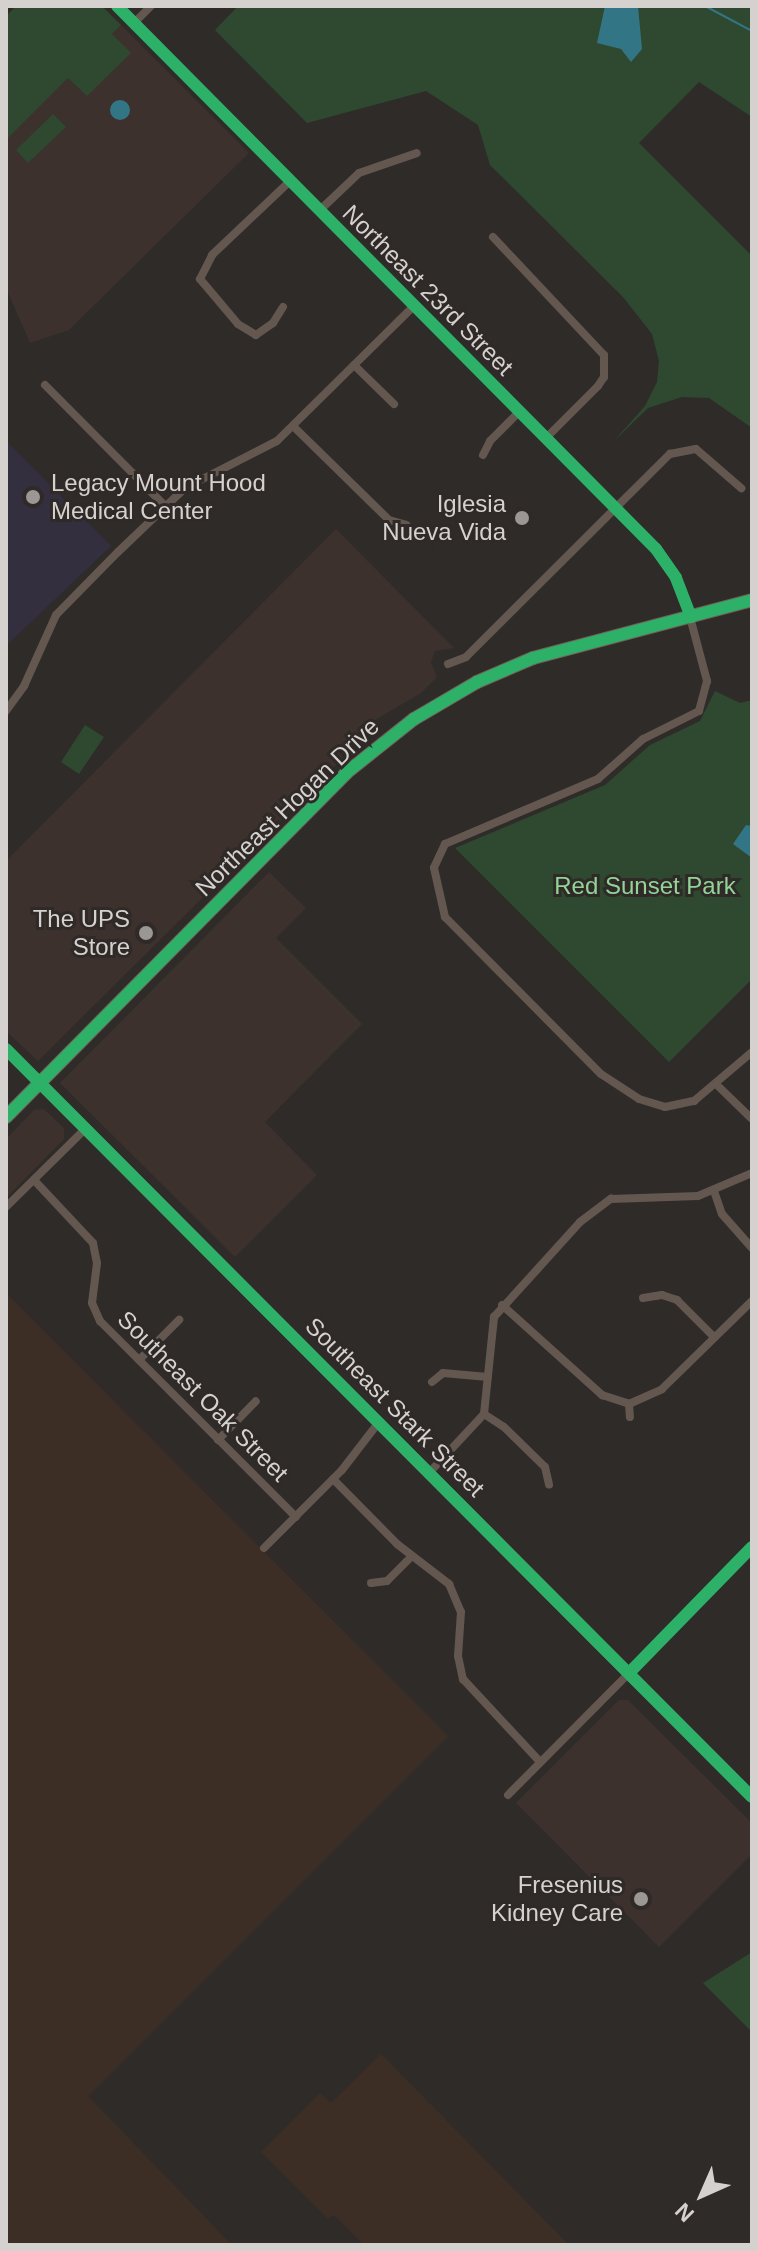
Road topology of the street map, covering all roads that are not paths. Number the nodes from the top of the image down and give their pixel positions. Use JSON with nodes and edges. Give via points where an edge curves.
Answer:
{"nodes":[{"id":1,"x":117,"y":6,"type":"edge"},
{"id":2,"x":151,"y":6,"type":"edge"},
{"id":3,"x":134,"y":23,"type":"junction"},
{"id":4,"x":417,"y":153,"type":"dead end"},
{"id":5,"x":289,"y":182,"type":"junction"},
{"id":6,"x":319,"y":211,"type":"junction"},
{"id":7,"x":493,"y":237,"type":"dead end"},
{"id":8,"x":414,"y":306,"type":"junction"},
{"id":9,"x":283,"y":307,"type":"dead end"},
{"id":10,"x":354,"y":365,"type":"junction"},
{"id":11,"x":45,"y":385,"type":"dead end"},
{"id":12,"x":394,"y":404,"type":"dead end"},
{"id":13,"x":519,"y":412,"type":"junction"},
{"id":14,"x":293,"y":426,"type":"junction"},
{"id":15,"x":545,"y":439,"type":"junction"},
{"id":16,"x":483,"y":455,"type":"dead end"},
{"id":17,"x":741,"y":488,"type":"dead end"},
{"id":18,"x":165,"y":506,"type":"junction"},
{"id":19,"x":616,"y":509,"type":"junction"},
{"id":20,"x":406,"y":525,"type":"dead end"},
{"id":21,"x":752,"y":600,"type":"edge"},
{"id":22,"x":691,"y":617,"type":"junction"},
{"id":23,"x":448,"y":664,"type":"dead end"},
{"id":24,"x":6,"y":711,"type":"edge"},
{"id":25,"x":6,"y":1049,"type":"edge"},
{"id":26,"x":752,"y":1052,"type":"edge"},
{"id":27,"x":40,"y":1082,"type":"junction"},
{"id":28,"x":717,"y":1085,"type":"junction"},
{"id":29,"x":6,"y":1117,"type":"edge"},
{"id":30,"x":752,"y":1119,"type":"edge"},
{"id":31,"x":86,"y":1128,"type":"junction"},
{"id":32,"x":752,"y":1173,"type":"edge"},
{"id":33,"x":34,"y":1180,"type":"junction"},
{"id":34,"x":714,"y":1191,"type":"junction"},
{"id":35,"x":6,"y":1207,"type":"edge"},
{"id":36,"x":752,"y":1248,"type":"edge"},
{"id":37,"x":91,"y":1292,"type":"junction"},
{"id":38,"x":80,"y":1293,"type":"dead end"},
{"id":39,"x":643,"y":1298,"type":"dead end"},
{"id":40,"x":752,"y":1301,"type":"edge"},
{"id":41,"x":502,"y":1305,"type":"junction"},
{"id":42,"x":179,"y":1320,"type":"dead end"},
{"id":43,"x":714,"y":1337,"type":"junction"},
{"id":44,"x":139,"y":1360,"type":"junction"},
{"id":45,"x":488,"y":1377,"type":"junction"},
{"id":46,"x":432,"y":1382,"type":"dead end"},
{"id":47,"x":256,"y":1401,"type":"dead end"},
{"id":48,"x":629,"y":1404,"type":"junction"},
{"id":49,"x":484,"y":1414,"type":"junction"},
{"id":50,"x":630,"y":1417,"type":"dead end"},
{"id":51,"x":379,"y":1422,"type":"junction"},
{"id":52,"x":218,"y":1440,"type":"junction"},
{"id":53,"x":429,"y":1473,"type":"junction"},
{"id":54,"x":333,"y":1479,"type":"junction"},
{"id":55,"x":549,"y":1485,"type":"dead end"},
{"id":56,"x":296,"y":1517,"type":"junction"},
{"id":57,"x":752,"y":1547,"type":"edge"},
{"id":58,"x":264,"y":1548,"type":"dead end"},
{"id":59,"x":412,"y":1556,"type":"junction"},
{"id":60,"x":371,"y":1583,"type":"dead end"},
{"id":61,"x":474,"y":1622,"type":"dead end"},
{"id":62,"x":462,"y":1624,"type":"junction"},
{"id":63,"x":629,"y":1673,"type":"junction"},
{"id":64,"x":540,"y":1762,"type":"junction"},
{"id":65,"x":508,"y":1795,"type":"dead end"},
{"id":66,"x":752,"y":1797,"type":"edge"}],
"edges":[{"from":1,"to":3,"type":"street","name":"Northeast 23rd Street"},
{"from":2,"to":3,"type":"street"},
{"from":3,"to":5,"type":"street","name":"Northeast 23rd Street"},
{"from":4,"to":6,"type":"street","via":[[359,173]]},
{"from":5,"to":6,"type":"street","name":"Northeast 23rd Street"},
{"from":5,"to":9,"type":"street","via":[[212,255],[200,279],[238,324],[256,335]]},
{"from":6,"to":8,"type":"street","name":"Northeast 23rd Street"},
{"from":7,"to":15,"type":"street","via":[[604,355],[604,377],[598,386]]},
{"from":8,"to":10,"type":"street"},
{"from":8,"to":13,"type":"street","name":"Northeast 23rd Street"},
{"from":10,"to":12,"type":"street"},
{"from":10,"to":14,"type":"street"},
{"from":11,"to":18,"type":"street"},
{"from":13,"to":15,"type":"street","name":"Northeast 23rd Street"},
{"from":13,"to":16,"type":"street"},
{"from":14,"to":18,"type":"street","via":[[265,448],[185,488]]},
{"from":14,"to":20,"type":"street","via":[[389,520]]},
{"from":15,"to":19,"type":"street","name":"Northeast 23rd Street"},
{"from":17,"to":19,"type":"street","via":[[704,453],[688,448],[670,454]]},
{"from":18,"to":24,"type":"street","via":[[56,615],[24,686]]},
{"from":19,"to":22,"type":"street","name":"Northeast 23rd Street","via":[[671,569]]},
{"from":19,"to":23,"type":"street","via":[[466,657]]},
{"from":21,"to":22,"type":"highway","name":"Northeast Hogan Drive"},
{"from":22,"to":27,"type":"highway","name":"Northeast Hogan Drive","via":[[533,658],[477,682],[414,719],[346,773]]},
{"from":22,"to":28,"type":"street","name":"Northeast 23rd Street","via":[[707,691],[695,716],[643,739],[598,779],[452,839],[434,868],[439,903],[450,923],[601,1074],[639,1099],[675,1106]]},
{"from":25,"to":27,"type":"main road","name":"Southeast Stark Street"},
{"from":26,"to":28,"type":"street"},
{"from":27,"to":29,"type":"highway","name":"Northeast Hogan Drive"},
{"from":27,"to":31,"type":"main road","name":"Southeast Stark Street"},
{"from":28,"to":30,"type":"street"},
{"from":31,"to":33,"type":"street"},
{"from":31,"to":51,"type":"main road","name":"Southeast Stark Street"},
{"from":32,"to":34,"type":"street"},
{"from":33,"to":35,"type":"street"},
{"from":33,"to":37,"type":"street","name":"Southeast Oak Street","via":[[89,1234],[97,1263]]},
{"from":34,"to":36,"type":"street","via":[[722,1214]]},
{"from":34,"to":41,"type":"street","via":[[602,1203]]},
{"from":37,"to":38,"type":"street"},
{"from":37,"to":44,"type":"street","name":"Southeast Oak Street","via":[[100,1321]]},
{"from":39,"to":43,"type":"street","via":[[662,1295],[677,1300]]},
{"from":40,"to":43,"type":"street"},
{"from":41,"to":45,"type":"street","via":[[490,1331]]},
{"from":41,"to":48,"type":"street","via":[[602,1395]]},
{"from":42,"to":44,"type":"street"},
{"from":43,"to":48,"type":"street","via":[[662,1389]]},
{"from":44,"to":52,"type":"street","name":"Southeast Oak Street"},
{"from":45,"to":46,"type":"street","via":[[443,1373]]},
{"from":45,"to":49,"type":"street"},
{"from":47,"to":52,"type":"street"},
{"from":48,"to":50,"type":"street"},
{"from":49,"to":53,"type":"street"},
{"from":49,"to":55,"type":"street","via":[[545,1467]]},
{"from":51,"to":53,"type":"main road","name":"Southeast Stark Street"},
{"from":51,"to":54,"type":"street"},
{"from":52,"to":56,"type":"street","name":"Southeast Oak Street"},
{"from":53,"to":63,"type":"main road","name":"Southeast Stark Street"},
{"from":54,"to":56,"type":"street"},
{"from":54,"to":59,"type":"street"},
{"from":56,"to":58,"type":"street"},
{"from":57,"to":63,"type":"street"},
{"from":59,"to":60,"type":"street","via":[[387,1581]]},
{"from":59,"to":62,"type":"street","via":[[449,1584]]},
{"from":61,"to":62,"type":"street"},
{"from":62,"to":64,"type":"street","via":[[458,1656],[468,1688]]},
{"from":63,"to":64,"type":"street"},
{"from":63,"to":66,"type":"main road","name":"Southeast Stark Street"},
{"from":64,"to":65,"type":"street"}]}
